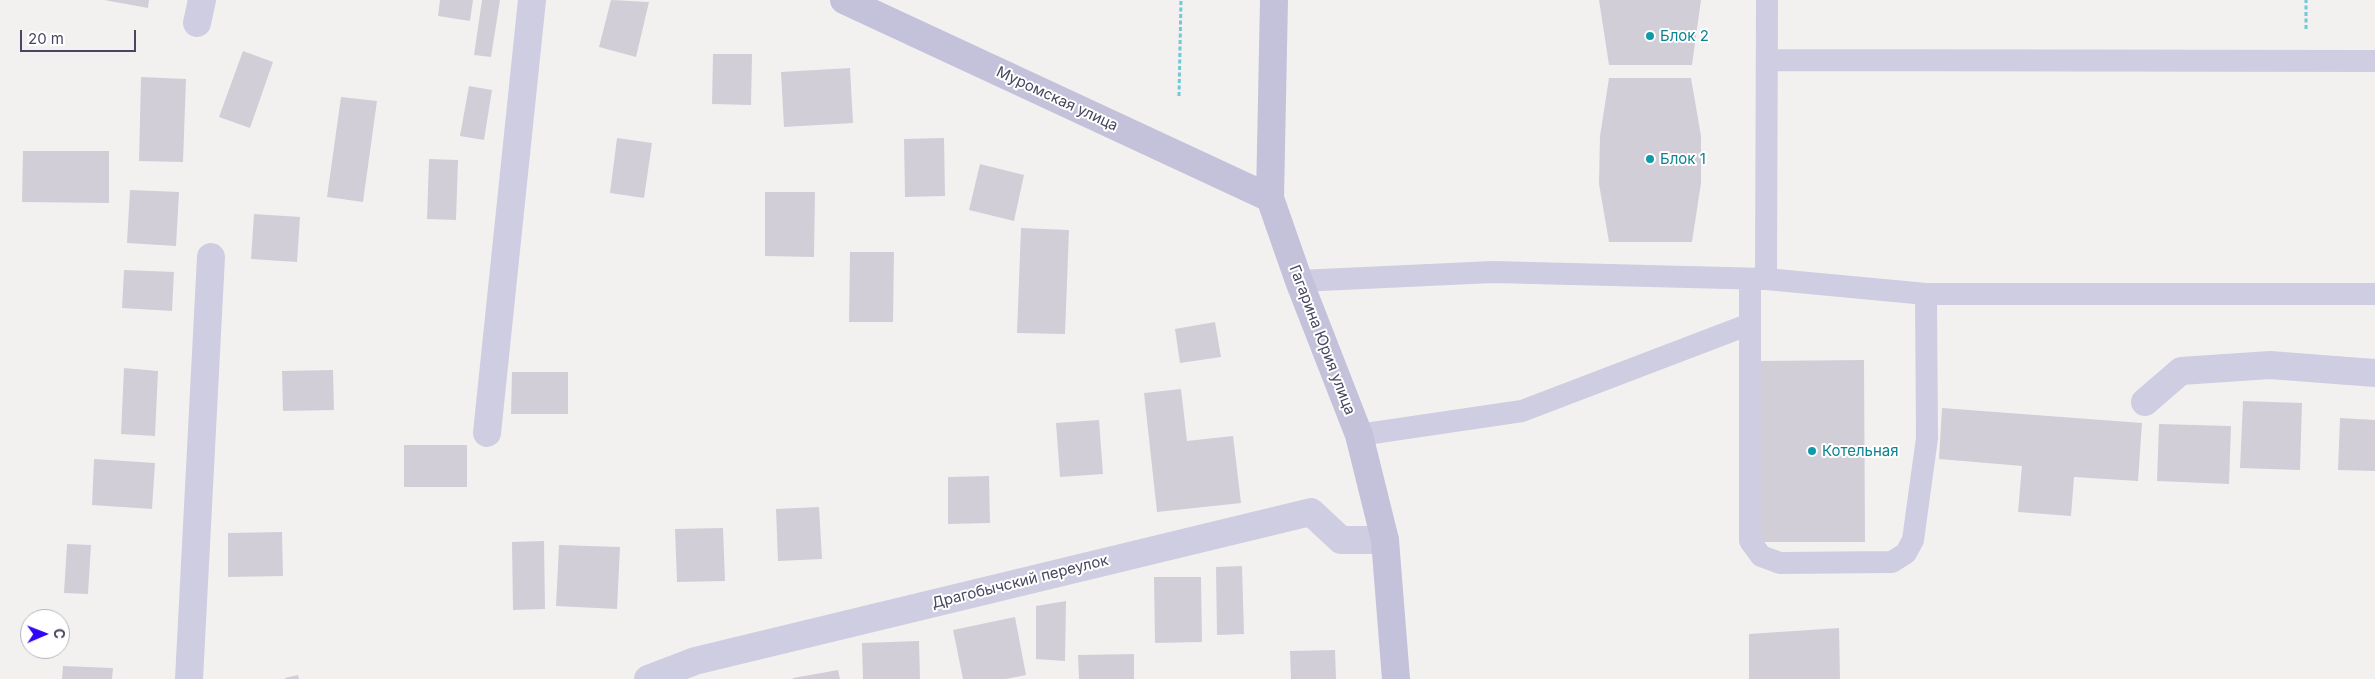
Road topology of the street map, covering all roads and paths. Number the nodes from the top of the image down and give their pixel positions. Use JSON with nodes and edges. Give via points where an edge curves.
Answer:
{"nodes":[{"id":1,"x":532,"y":0,"type":"edge"},
{"id":2,"x":844,"y":0,"type":"edge"},
{"id":3,"x":1180,"y":0,"type":"edge"},
{"id":4,"x":1274,"y":0,"type":"edge"},
{"id":5,"x":1767,"y":0,"type":"edge"},
{"id":6,"x":1767,"y":60,"type":"junction"},
{"id":7,"x":2375,"y":61,"type":"edge"},
{"id":8,"x":1179,"y":96,"type":"dead end"},
{"id":9,"x":1270,"y":198,"type":"junction"},
{"id":10,"x":211,"y":257,"type":"dead end"},
{"id":11,"x":1298,"y":280,"type":"junction"},
{"id":12,"x":1758,"y":280,"type":"junction"},
{"id":13,"x":1926,"y":294,"type":"junction"},
{"id":14,"x":2375,"y":294,"type":"edge"},
{"id":15,"x":1750,"y":324,"type":"junction"},
{"id":16,"x":2375,"y":373,"type":"edge"},
{"id":17,"x":2145,"y":402,"type":"dead end"},
{"id":18,"x":487,"y":433,"type":"dead end"},
{"id":19,"x":1359,"y":435,"type":"junction"},
{"id":20,"x":1385,"y":540,"type":"junction"},
{"id":21,"x":189,"y":679,"type":"edge"},
{"id":22,"x":648,"y":679,"type":"edge"},
{"id":23,"x":1396,"y":679,"type":"edge"}],
"edges":[{"from":1,"to":18,"type":"street"},
{"from":2,"to":9,"type":"main road","name":"Муромская улица"},
{"from":3,"to":8,"type":"path"},
{"from":4,"to":9,"type":"main road","name":"Гагарина Юрия улица"},
{"from":5,"to":6,"type":"lane"},
{"from":6,"to":7,"type":"lane"},
{"from":6,"to":12,"type":"lane"},
{"from":9,"to":11,"type":"main road","name":"Гагарина Юрия улица"},
{"from":10,"to":21,"type":"street"},
{"from":11,"to":12,"type":"lane","via":[[1493,272]]},
{"from":11,"to":19,"type":"main road","name":"Гагарина Юрия улица"},
{"from":12,"to":13,"type":"lane"},
{"from":12,"to":15,"type":"lane"},
{"from":13,"to":14,"type":"lane"},
{"from":13,"to":15,"type":"lane","via":[[1927,438],[1913,540],[1906,553],[1892,562],[1780,563],[1761,556],[1750,541]]},
{"from":15,"to":19,"type":"lane","via":[[1522,411]]},
{"from":16,"to":17,"type":"street","via":[[2270,365],[2182,371]]},
{"from":19,"to":20,"type":"main road","name":"Гагарина Юрия улица"},
{"from":20,"to":22,"type":"street","name":"Драгобычский переулок","via":[[1341,540],[1311,512],[695,661]]},
{"from":20,"to":23,"type":"main road","name":"Гагарина Юрия улица"}]}
